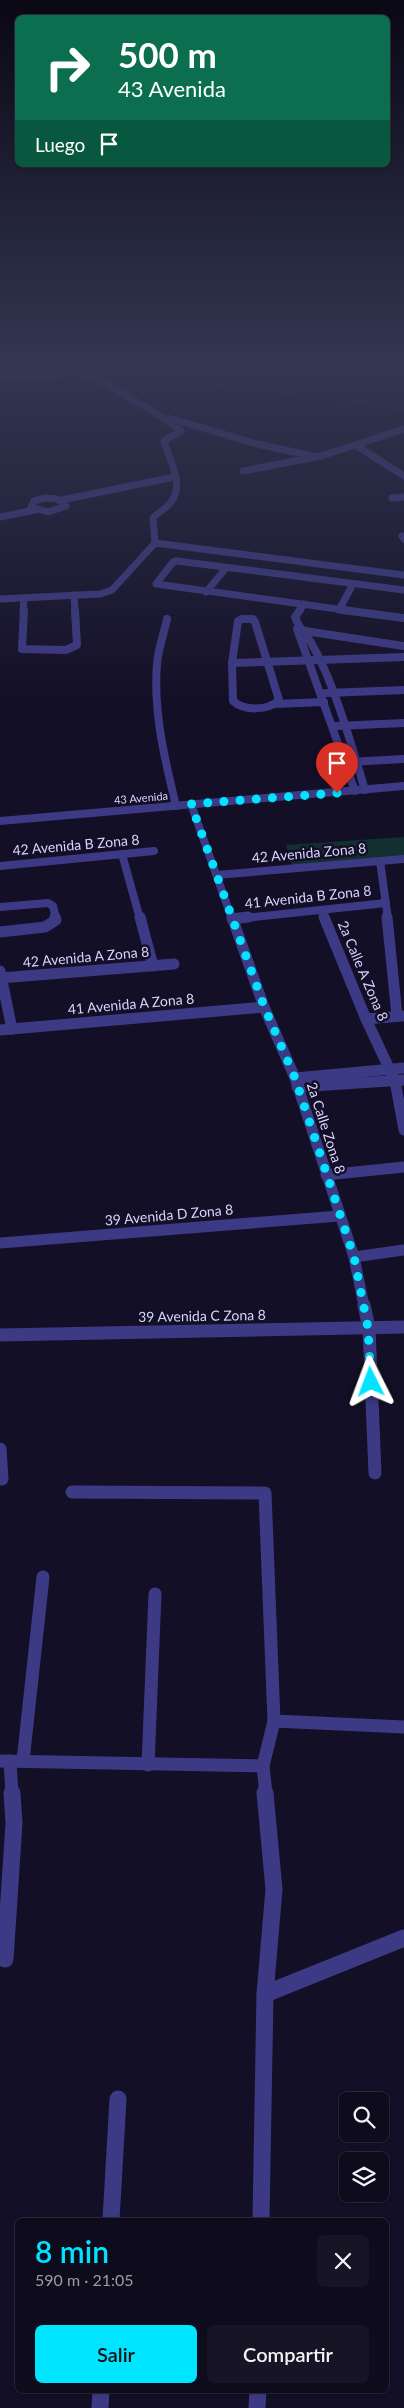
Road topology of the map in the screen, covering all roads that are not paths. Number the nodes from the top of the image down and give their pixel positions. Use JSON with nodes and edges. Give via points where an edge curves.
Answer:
{"nodes":[{"id":1,"x":175,"y":479,"type":"joint"},
{"id":2,"x":404,"y":497,"type":"edge"},
{"id":3,"x":392,"y":498,"type":"dead end"},
{"id":4,"x":64,"y":502,"type":"junction"},
{"id":5,"x":32,"y":508,"type":"junction"},
{"id":6,"x":0,"y":512,"type":"edge"},
{"id":7,"x":0,"y":517,"type":"edge"},
{"id":8,"x":155,"y":544,"type":"junction"},
{"id":9,"x":226,"y":568,"type":"junction"},
{"id":10,"x":404,"y":575,"type":"edge"},
{"id":11,"x":353,"y":584,"type":"junction"},
{"id":12,"x":404,"y":590,"type":"edge"},
{"id":13,"x":206,"y":592,"type":"junction"},
{"id":14,"x":74,"y":595,"type":"junction"},
{"id":15,"x":24,"y":598,"type":"junction"},
{"id":16,"x":0,"y":599,"type":"edge"},
{"id":17,"x":304,"y":604,"type":"junction"},
{"id":18,"x":339,"y":610,"type":"junction"},
{"id":19,"x":404,"y":618,"type":"edge"},
{"id":20,"x":167,"y":619,"type":"dead end"},
{"id":21,"x":302,"y":628,"type":"junction"},
{"id":22,"x":404,"y":646,"type":"edge"},
{"id":23,"x":404,"y":657,"type":"edge"},
{"id":24,"x":309,"y":660,"type":"junction"},
{"id":25,"x":319,"y":660,"type":"junction"},
{"id":26,"x":267,"y":662,"type":"junction"},
{"id":27,"x":232,"y":663,"type":"junction"},
{"id":28,"x":404,"y":690,"type":"edge"},
{"id":29,"x":331,"y":692,"type":"junction"},
{"id":30,"x":320,"y":693,"type":"junction"},
{"id":31,"x":324,"y":702,"type":"junction"},
{"id":32,"x":275,"y":704,"type":"junction"},
{"id":33,"x":404,"y":723,"type":"edge"},
{"id":34,"x":333,"y":726,"type":"junction"},
{"id":35,"x":343,"y":726,"type":"junction"},
{"id":36,"x":404,"y":759,"type":"edge"},
{"id":37,"x":355,"y":761,"type":"junction"},
{"id":38,"x":344,"y":762,"type":"junction"},
{"id":39,"x":404,"y":786,"type":"edge"},
{"id":40,"x":365,"y":790,"type":"junction"},
{"id":41,"x":355,"y":791,"type":"junction"},
{"id":42,"x":191,"y":804,"type":"junction"},
{"id":43,"x":176,"y":806,"type":"junction"},
{"id":44,"x":0,"y":821,"type":"edge"},
{"id":45,"x":154,"y":852,"type":"dead end"},
{"id":46,"x":122,"y":854,"type":"junction"},
{"id":47,"x":404,"y":859,"type":"edge"},
{"id":48,"x":380,"y":861,"type":"junction"},
{"id":49,"x":0,"y":866,"type":"edge"},
{"id":50,"x":216,"y":875,"type":"junction"},
{"id":51,"x":386,"y":903,"type":"junction"},
{"id":52,"x":0,"y":907,"type":"edge"},
{"id":53,"x":321,"y":910,"type":"junction"},
{"id":54,"x":232,"y":919,"type":"junction"},
{"id":55,"x":0,"y":932,"type":"edge"},
{"id":56,"x":174,"y":964,"type":"dead end"},
{"id":57,"x":153,"y":966,"type":"junction"},
{"id":58,"x":0,"y":976,"type":"edge"},
{"id":59,"x":264,"y":1006,"type":"junction"},
{"id":60,"x":400,"y":1016,"type":"edge"},
{"id":61,"x":366,"y":1018,"type":"junction"},
{"id":62,"x":12,"y":1029,"type":"junction"},
{"id":63,"x":0,"y":1030,"type":"edge"},
{"id":64,"x":404,"y":1068,"type":"edge"},
{"id":65,"x":390,"y":1069,"type":"junction"},
{"id":66,"x":400,"y":1081,"type":"edge"},
{"id":67,"x":296,"y":1083,"type":"junction"},
{"id":68,"x":404,"y":1130,"type":"edge"},
{"id":69,"x":404,"y":1167,"type":"edge"},
{"id":70,"x":326,"y":1175,"type":"junction"},
{"id":71,"x":339,"y":1216,"type":"junction"},
{"id":72,"x":0,"y":1243,"type":"edge"},
{"id":73,"x":404,"y":1250,"type":"edge"},
{"id":74,"x":354,"y":1257,"type":"junction"},
{"id":75,"x":368,"y":1328,"type":"junction"},
{"id":76,"x":404,"y":1328,"type":"edge"},
{"id":77,"x":0,"y":1335,"type":"edge"},
{"id":78,"x":0,"y":1449,"type":"edge"},
{"id":79,"x":375,"y":1473,"type":"dead end"},
{"id":80,"x":2,"y":1479,"type":"dead end"},
{"id":81,"x":72,"y":1492,"type":"dead end"},
{"id":82,"x":43,"y":1577,"type":"dead end"},
{"id":83,"x":155,"y":1594,"type":"dead end"},
{"id":84,"x":274,"y":1721,"type":"junction"},
{"id":85,"x":404,"y":1727,"type":"edge"},
{"id":86,"x":11,"y":1761,"type":"edge"},
{"id":87,"x":148,"y":1764,"type":"junction"},
{"id":88,"x":263,"y":1766,"type":"junction"},
{"id":89,"x":404,"y":1938,"type":"edge"},
{"id":90,"x":4,"y":1959,"type":"dead end"},
{"id":91,"x":265,"y":1994,"type":"junction"},
{"id":92,"x":118,"y":2099,"type":"dead end"},
{"id":93,"x":111,"y":2218,"type":"edge"},
{"id":94,"x":261,"y":2218,"type":"edge"},
{"id":95,"x":101,"y":2393,"type":"edge"},
{"id":96,"x":258,"y":2393,"type":"edge"},
{"id":97,"x":100,"y":2408,"type":"edge"},
{"id":98,"x":257,"y":2408,"type":"edge"}],
"edges":[{"from":1,"to":4,"type":"street"},
{"from":1,"to":8,"type":"street","via":[[175,497],[153,518]]},
{"from":2,"to":3,"type":"street"},
{"from":4,"to":5,"type":"street","via":[[58,510]]},
{"from":4,"to":5,"type":"street","via":[[39,499]]},
{"from":5,"to":6,"type":"street"},
{"from":5,"to":7,"type":"street"},
{"from":8,"to":10,"type":"street"},
{"from":8,"to":14,"type":"street","via":[[111,591]]},
{"from":9,"to":11,"type":"street"},
{"from":9,"to":13,"type":"street"},
{"from":9,"to":13,"type":"street","via":[[175,562],[156,584]]},
{"from":11,"to":12,"type":"street"},
{"from":11,"to":18,"type":"street"},
{"from":13,"to":17,"type":"street"},
{"from":14,"to":15,"type":"street"},
{"from":14,"to":15,"type":"street","via":[[77,645],[66,650],[22,649]]},
{"from":15,"to":16,"type":"street"},
{"from":17,"to":18,"type":"street"},
{"from":17,"to":21,"type":"street","via":[[295,617]]},
{"from":18,"to":19,"type":"street"},
{"from":20,"to":43,"type":"street","via":[[157,665],[158,697],[162,740]]},
{"from":21,"to":22,"type":"street"},
{"from":21,"to":24,"type":"street","via":[[297,630]]},
{"from":21,"to":25,"type":"street"},
{"from":23,"to":25,"type":"street"},
{"from":24,"to":25,"type":"street"},
{"from":24,"to":26,"type":"street"},
{"from":24,"to":30,"type":"street"},
{"from":25,"to":29,"type":"street"},
{"from":26,"to":27,"type":"street"},
{"from":26,"to":27,"type":"street","via":[[255,622],[248,618],[238,621]]},
{"from":26,"to":32,"type":"street","via":[[278,700]]},
{"from":27,"to":32,"type":"street","via":[[233,701],[236,705],[254,708]]},
{"from":28,"to":29,"type":"street"},
{"from":29,"to":30,"type":"street"},
{"from":29,"to":35,"type":"street"},
{"from":30,"to":31,"type":"street"},
{"from":31,"to":32,"type":"street"},
{"from":31,"to":34,"type":"street"},
{"from":33,"to":35,"type":"street"},
{"from":34,"to":35,"type":"street"},
{"from":34,"to":38,"type":"street"},
{"from":35,"to":37,"type":"street"},
{"from":36,"to":37,"type":"street"},
{"from":37,"to":38,"type":"street"},
{"from":37,"to":40,"type":"street"},
{"from":38,"to":41,"type":"street"},
{"from":39,"to":40,"type":"street","name":"43 Avenida"},
{"from":40,"to":41,"type":"street","name":"43 Avenida"},
{"from":41,"to":42,"type":"street","name":"43 Avenida"},
{"from":42,"to":43,"type":"street","name":"43 Avenida"},
{"from":42,"to":50,"type":"street","name":"2a Calle Zona 8"},
{"from":43,"to":44,"type":"street","name":"43 Avenida"},
{"from":45,"to":46,"type":"street","name":"42 Avenida B Zona 8"},
{"from":46,"to":49,"type":"street","name":"42 Avenida B Zona 8"},
{"from":46,"to":57,"type":"street"},
{"from":47,"to":48,"type":"street","name":"42 Avenida Zona 8"},
{"from":48,"to":50,"type":"street","name":"42 Avenida Zona 8"},
{"from":48,"to":51,"type":"street"},
{"from":50,"to":54,"type":"street","name":"2a Calle Zona 8"},
{"from":51,"to":53,"type":"street","name":"41 Avenida B Zona 8"},
{"from":51,"to":60,"type":"street"},
{"from":52,"to":55,"type":"street","via":[[48,903],[53,906],[56,920],[45,927]]},
{"from":53,"to":54,"type":"street","name":"41 Avenida B Zona 8"},
{"from":53,"to":61,"type":"street","name":"2a Calle A Zona 8"},
{"from":54,"to":59,"type":"street","name":"2a Calle Zona 8"},
{"from":56,"to":57,"type":"street","name":"42 Avenida A Zona 8"},
{"from":57,"to":58,"type":"street","name":"42 Avenida A Zona 8"},
{"from":58,"to":62,"type":"street"},
{"from":59,"to":62,"type":"street","name":"41 Avenida A Zona 8"},
{"from":59,"to":67,"type":"street","name":"2a Calle Zona 8"},
{"from":60,"to":61,"type":"street"},
{"from":61,"to":65,"type":"street","name":"2a Calle A Zona 8"},
{"from":62,"to":63,"type":"street","name":"41 Avenida A Zona 8"},
{"from":64,"to":65,"type":"street"},
{"from":65,"to":66,"type":"street","name":"2a Calle A Zona 8"},
{"from":65,"to":67,"type":"street"},
{"from":66,"to":67,"type":"street"},
{"from":66,"to":68,"type":"street","name":"2a Calle A Zona 8"},
{"from":67,"to":70,"type":"street","name":"2a Calle Zona 8"},
{"from":69,"to":70,"type":"street"},
{"from":70,"to":71,"type":"street","name":"2a Calle Zona 8"},
{"from":71,"to":72,"type":"street","name":"39 Avenida D Zona 8"},
{"from":71,"to":74,"type":"street","name":"2a Calle Zona 8"},
{"from":73,"to":74,"type":"street"},
{"from":74,"to":75,"type":"street","name":"2a Calle Zona 8"},
{"from":75,"to":76,"type":"street","name":"39 Avenida C Zona 8"},
{"from":75,"to":77,"type":"street","name":"39 Avenida C Zona 8"},
{"from":75,"to":79,"type":"street","name":"2a Calle Zona 8"},
{"from":78,"to":80,"type":"street"},
{"from":81,"to":84,"type":"street","via":[[265,1493]]},
{"from":82,"to":86,"type":"street"},
{"from":83,"to":87,"type":"street"},
{"from":84,"to":85,"type":"street"},
{"from":84,"to":88,"type":"street"},
{"from":86,"to":87,"type":"street"},
{"from":86,"to":90,"type":"street","via":[[14,1823]]},
{"from":87,"to":88,"type":"street"},
{"from":88,"to":91,"type":"street","via":[[274,1889]]},
{"from":89,"to":91,"type":"street"},
{"from":91,"to":94,"type":"street"},
{"from":92,"to":93,"type":"street"},
{"from":95,"to":97,"type":"street"},
{"from":96,"to":98,"type":"street"}]}
